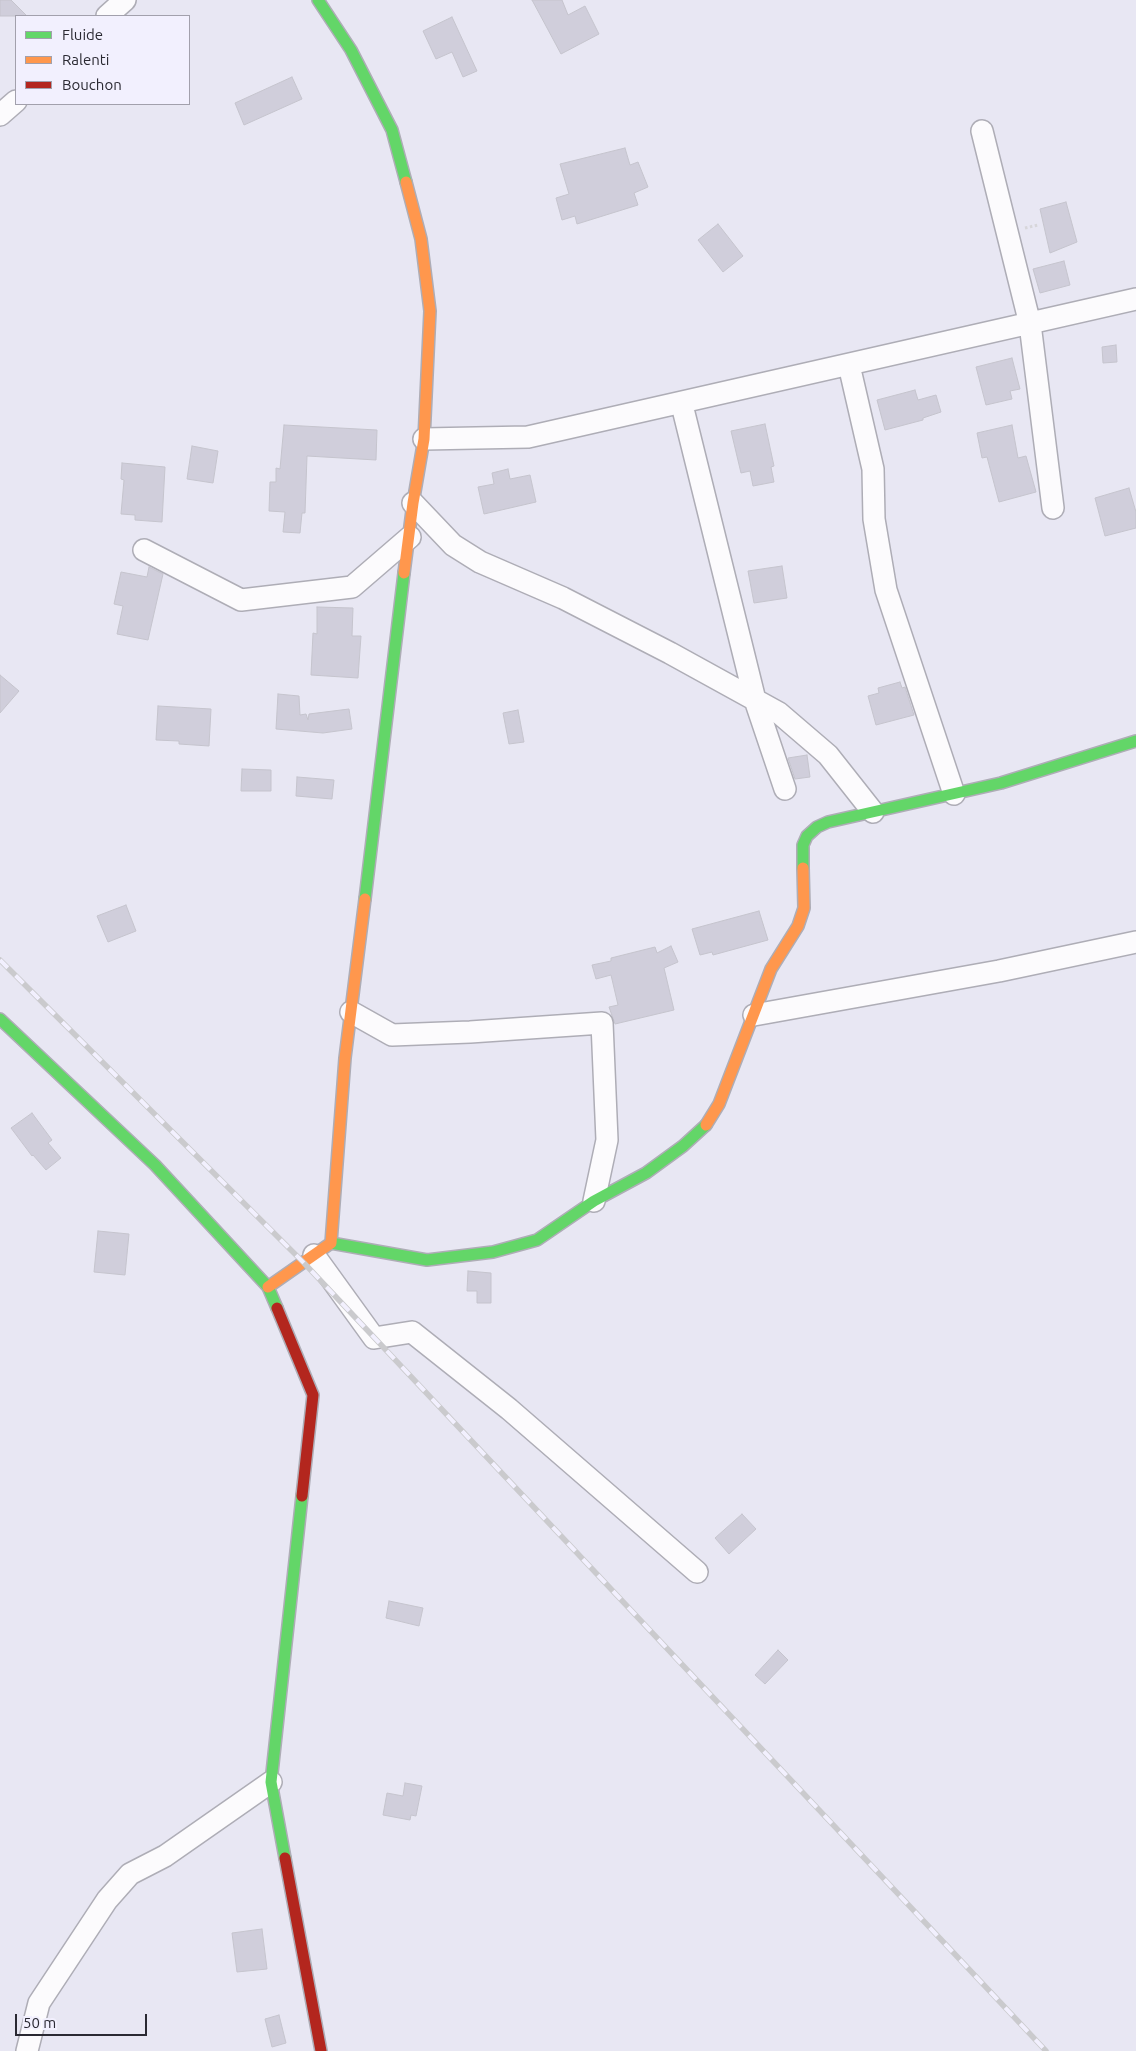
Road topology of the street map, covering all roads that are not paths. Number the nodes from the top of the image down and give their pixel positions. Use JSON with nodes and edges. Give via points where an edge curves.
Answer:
{"nodes":[{"id":1,"x":125,"y":0,"type":"edge"},
{"id":2,"x":318,"y":0,"type":"edge"},
{"id":3,"x":108,"y":15,"type":"edge"},
{"id":4,"x":15,"y":102,"type":"edge"},
{"id":5,"x":0,"y":115,"type":"edge"},
{"id":6,"x":982,"y":131,"type":"dead end"},
{"id":7,"x":1136,"y":299,"type":"edge"},
{"id":8,"x":1030,"y":324,"type":"junction"},
{"id":9,"x":849,"y":364,"type":"junction"},
{"id":10,"x":684,"y":413,"type":"dead end"},
{"id":11,"x":424,"y":439,"type":"junction"},
{"id":12,"x":413,"y":503,"type":"junction"},
{"id":13,"x":1053,"y":508,"type":"dead end"},
{"id":14,"x":410,"y":537,"type":"junction"},
{"id":15,"x":144,"y":550,"type":"dead end"},
{"id":16,"x":755,"y":700,"type":"junction"},
{"id":17,"x":1136,"y":741,"type":"edge"},
{"id":18,"x":784,"y":789,"type":"dead end"},
{"id":19,"x":954,"y":794,"type":"junction"},
{"id":20,"x":873,"y":812,"type":"junction"},
{"id":21,"x":1136,"y":942,"type":"edge"},
{"id":22,"x":351,"y":1012,"type":"junction"},
{"id":23,"x":754,"y":1015,"type":"junction"},
{"id":24,"x":0,"y":1018,"type":"edge"},
{"id":25,"x":594,"y":1202,"type":"junction"},
{"id":26,"x":323,"y":1249,"type":"junction"},
{"id":27,"x":268,"y":1287,"type":"junction"},
{"id":28,"x":696,"y":1572,"type":"dead end"},
{"id":29,"x":270,"y":1782,"type":"junction"},
{"id":30,"x":27,"y":2051,"type":"edge"},
{"id":31,"x":321,"y":2051,"type":"edge"}],
"edges":[{"from":1,"to":3,"type":"street"},
{"from":2,"to":11,"type":"street","via":[[351,50],[392,130],[416,221],[430,311]]},
{"from":4,"to":5,"type":"street"},
{"from":6,"to":8,"type":"street"},
{"from":7,"to":8,"type":"street"},
{"from":8,"to":9,"type":"street"},
{"from":8,"to":13,"type":"street"},
{"from":9,"to":11,"type":"street","via":[[528,437]]},
{"from":9,"to":19,"type":"street","via":[[873,469],[874,519],[886,590]]},
{"from":10,"to":16,"type":"street"},
{"from":11,"to":12,"type":"street"},
{"from":12,"to":14,"type":"street"},
{"from":12,"to":16,"type":"street","via":[[453,545],[480,562],[571,602]]},
{"from":14,"to":15,"type":"street","via":[[352,588],[242,600]]},
{"from":14,"to":22,"type":"street"},
{"from":16,"to":18,"type":"street"},
{"from":16,"to":20,"type":"street","via":[[779,713],[828,755]]},
{"from":17,"to":19,"type":"street","via":[[1001,783]]},
{"from":19,"to":20,"type":"street"},
{"from":20,"to":23,"type":"street","via":[[828,822],[807,836],[803,845],[804,908],[798,926],[771,969]]},
{"from":21,"to":23,"type":"street","via":[[999,972]]},
{"from":22,"to":25,"type":"street","via":[[392,1034],[602,1023],[607,1140]]},
{"from":22,"to":26,"type":"street"},
{"from":23,"to":25,"type":"street","via":[[718,1104],[706,1125],[646,1173]]},
{"from":24,"to":27,"type":"street","via":[[155,1166]]},
{"from":25,"to":26,"type":"street","via":[[537,1240],[493,1252],[426,1260]]},
{"from":26,"to":27,"type":"street"},
{"from":26,"to":28,"type":"street","via":[[374,1338],[412,1332],[509,1409]]},
{"from":27,"to":29,"type":"street","via":[[313,1394]]},
{"from":29,"to":30,"type":"street","via":[[165,1856],[130,1874],[107,1900],[39,2002]]},
{"from":29,"to":31,"type":"street"}]}
